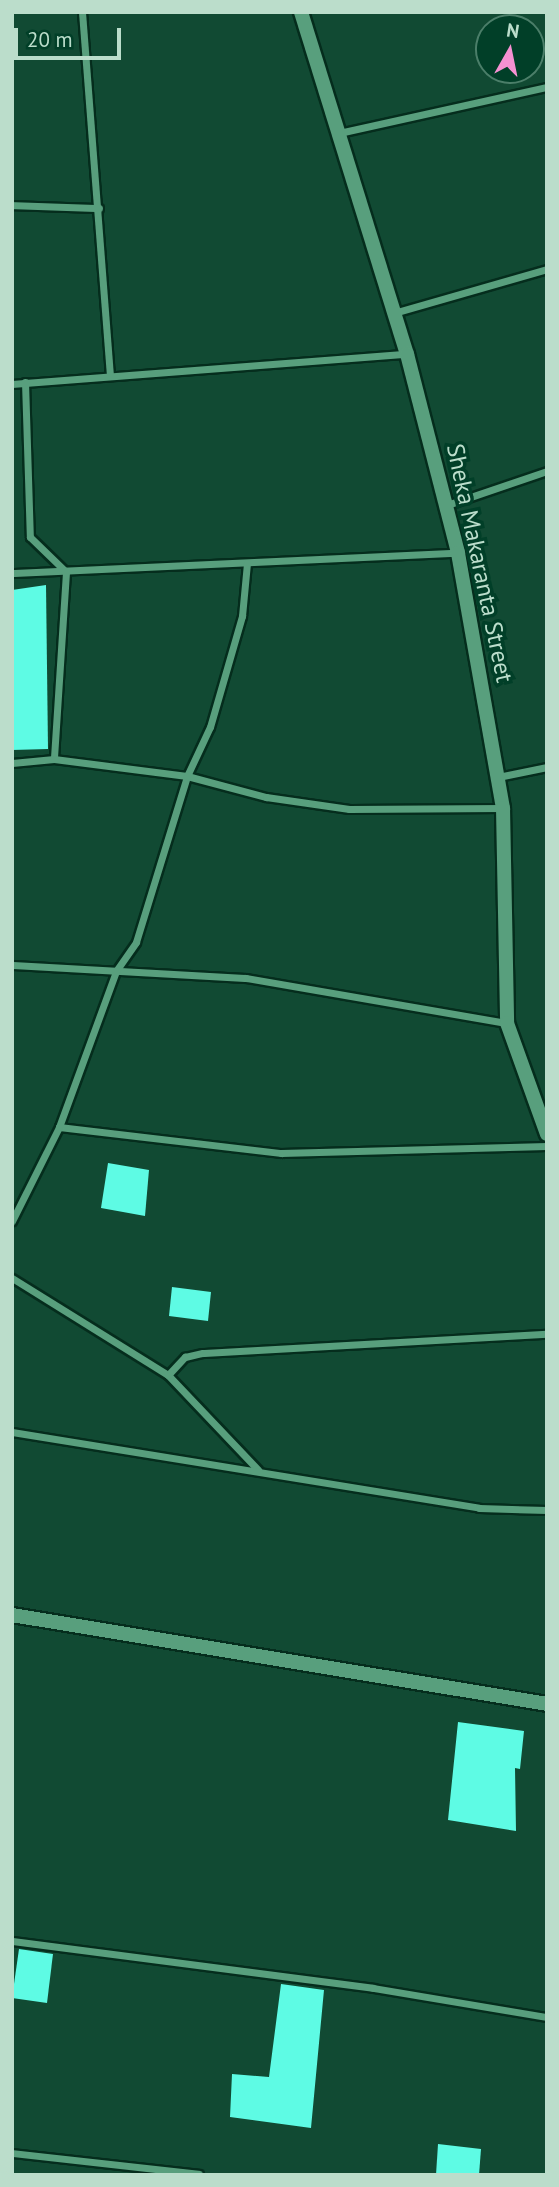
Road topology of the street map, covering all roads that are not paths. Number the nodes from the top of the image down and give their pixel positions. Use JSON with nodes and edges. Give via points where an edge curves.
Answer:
{"nodes":[{"id":1,"x":82,"y":12,"type":"edge"},
{"id":2,"x":301,"y":12,"type":"edge"},
{"id":3,"x":547,"y":87,"type":"edge"},
{"id":4,"x":338,"y":133,"type":"junction"},
{"id":5,"x":12,"y":205,"type":"edge"},
{"id":6,"x":99,"y":208,"type":"junction"},
{"id":7,"x":547,"y":269,"type":"edge"},
{"id":8,"x":394,"y":313,"type":"junction"},
{"id":9,"x":407,"y":354,"type":"junction"},
{"id":10,"x":110,"y":373,"type":"junction"},
{"id":11,"x":25,"y":382,"type":"junction"},
{"id":12,"x":12,"y":384,"type":"edge"},
{"id":13,"x":547,"y":471,"type":"edge"},
{"id":14,"x":447,"y":505,"type":"junction"},
{"id":15,"x":458,"y":553,"type":"junction"},
{"id":16,"x":247,"y":563,"type":"junction"},
{"id":17,"x":66,"y":572,"type":"junction"},
{"id":18,"x":12,"y":573,"type":"edge"},
{"id":19,"x":54,"y":759,"type":"junction"},
{"id":20,"x":12,"y":763,"type":"edge"},
{"id":21,"x":547,"y":767,"type":"edge"},
{"id":22,"x":187,"y":776,"type":"junction"},
{"id":23,"x":498,"y":777,"type":"junction"},
{"id":24,"x":503,"y":808,"type":"junction"},
{"id":25,"x":12,"y":965,"type":"edge"},
{"id":26,"x":116,"y":971,"type":"junction"},
{"id":27,"x":507,"y":1023,"type":"junction"},
{"id":28,"x":59,"y":1127,"type":"junction"},
{"id":29,"x":547,"y":1134,"type":"edge"},
{"id":30,"x":547,"y":1146,"type":"edge"},
{"id":31,"x":12,"y":1222,"type":"edge"},
{"id":32,"x":12,"y":1278,"type":"edge"},
{"id":33,"x":547,"y":1334,"type":"edge"},
{"id":34,"x":168,"y":1375,"type":"junction"},
{"id":35,"x":12,"y":1432,"type":"edge"},
{"id":36,"x":258,"y":1470,"type":"junction"},
{"id":37,"x":547,"y":1510,"type":"edge"},
{"id":38,"x":12,"y":1615,"type":"edge"},
{"id":39,"x":547,"y":1703,"type":"edge"},
{"id":40,"x":12,"y":1941,"type":"edge"},
{"id":41,"x":547,"y":2017,"type":"edge"},
{"id":42,"x":12,"y":2153,"type":"edge"},
{"id":43,"x":199,"y":2174,"type":"edge"}],
"edges":[{"from":1,"to":6,"type":"street"},
{"from":2,"to":4,"type":"street","name":"Sheka Makaranta Street"},
{"from":3,"to":4,"type":"street"},
{"from":4,"to":8,"type":"street","name":"Sheka Makaranta Street"},
{"from":5,"to":6,"type":"street"},
{"from":6,"to":10,"type":"street"},
{"from":7,"to":8,"type":"street"},
{"from":8,"to":9,"type":"street","name":"Sheka Makaranta Street"},
{"from":9,"to":10,"type":"street"},
{"from":9,"to":14,"type":"street","name":"Sheka Makaranta Street"},
{"from":10,"to":11,"type":"street"},
{"from":11,"to":12,"type":"street"},
{"from":11,"to":17,"type":"street","via":[[30,537]]},
{"from":13,"to":14,"type":"street"},
{"from":14,"to":15,"type":"street","name":"Sheka Makaranta Street"},
{"from":15,"to":16,"type":"street"},
{"from":15,"to":23,"type":"street","name":"Sheka Makaranta Street"},
{"from":16,"to":17,"type":"street"},
{"from":16,"to":22,"type":"street","via":[[242,616],[210,727]]},
{"from":17,"to":18,"type":"street"},
{"from":17,"to":19,"type":"street"},
{"from":19,"to":20,"type":"street"},
{"from":19,"to":22,"type":"street"},
{"from":21,"to":23,"type":"street"},
{"from":22,"to":24,"type":"street","via":[[266,797],[349,809]]},
{"from":22,"to":26,"type":"street","via":[[136,942]]},
{"from":23,"to":24,"type":"street","name":"Sheka Makaranta Street"},
{"from":24,"to":27,"type":"street","name":"Sheka Makaranta Street"},
{"from":25,"to":26,"type":"street"},
{"from":26,"to":27,"type":"street","via":[[246,978]]},
{"from":26,"to":28,"type":"street"},
{"from":27,"to":29,"type":"street","name":"Sheka Makaranta Street"},
{"from":28,"to":30,"type":"street","via":[[281,1153]]},
{"from":28,"to":31,"type":"street"},
{"from":32,"to":34,"type":"street"},
{"from":33,"to":34,"type":"street","via":[[203,1353],[185,1357]]},
{"from":34,"to":36,"type":"street"},
{"from":35,"to":36,"type":"street"},
{"from":36,"to":37,"type":"street","via":[[479,1508]]},
{"from":38,"to":39,"type":"street"},
{"from":40,"to":41,"type":"street","via":[[373,1988]]},
{"from":42,"to":43,"type":"street"}]}
